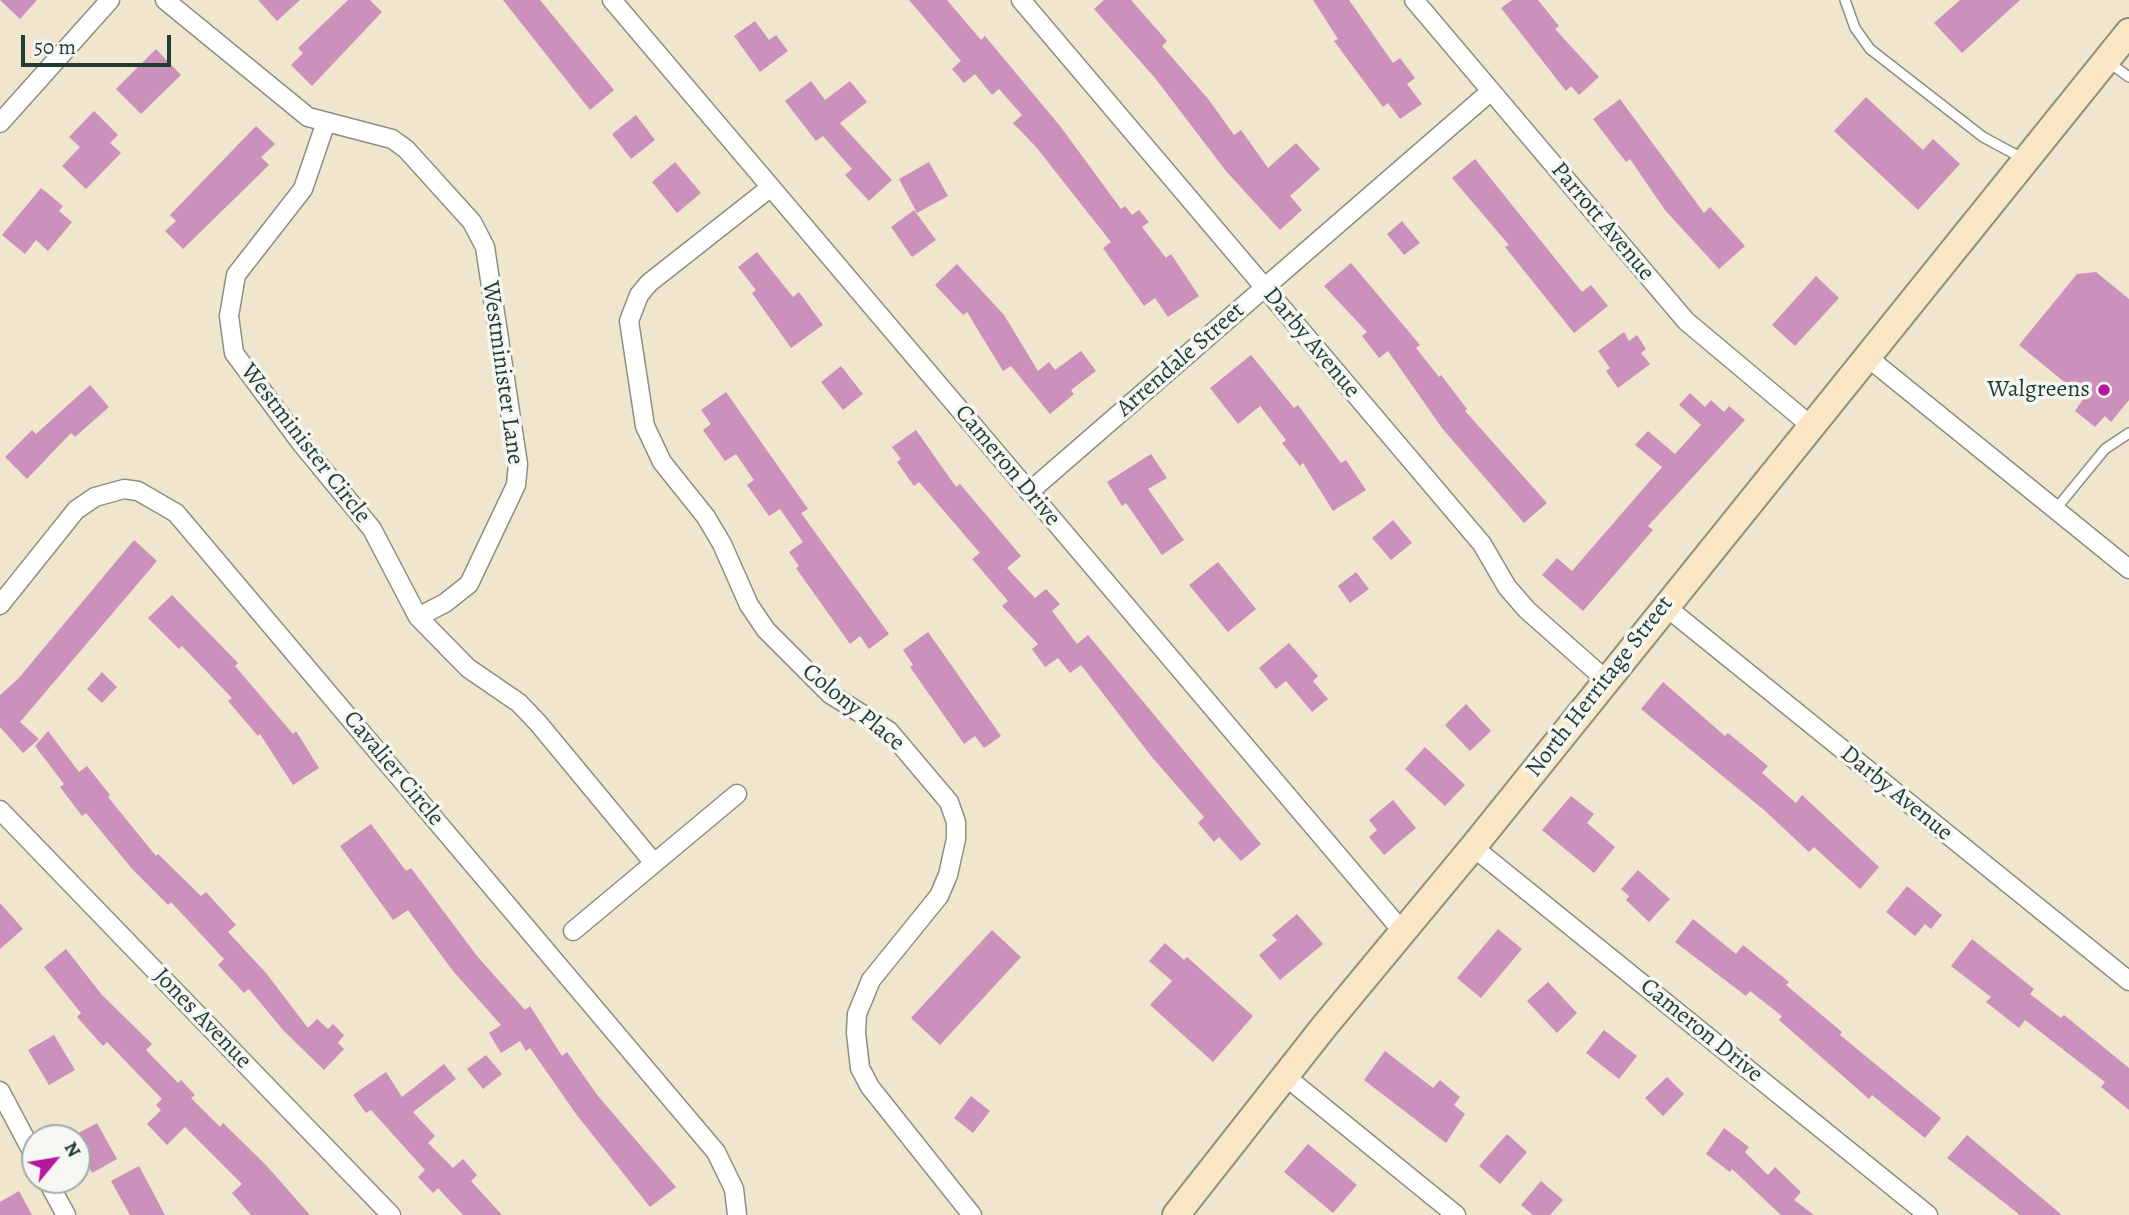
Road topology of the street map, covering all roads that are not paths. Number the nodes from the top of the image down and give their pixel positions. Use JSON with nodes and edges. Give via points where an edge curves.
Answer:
{"nodes":[{"id":1,"x":110,"y":0,"type":"edge"},
{"id":2,"x":165,"y":0,"type":"edge"},
{"id":3,"x":612,"y":0,"type":"edge"},
{"id":4,"x":1021,"y":0,"type":"edge"},
{"id":5,"x":1414,"y":0,"type":"edge"},
{"id":6,"x":1845,"y":0,"type":"edge"},
{"id":7,"x":2129,"y":32,"type":"edge"},
{"id":8,"x":2106,"y":60,"type":"junction"},
{"id":9,"x":2129,"y":77,"type":"edge"},
{"id":10,"x":1491,"y":91,"type":"junction"},
{"id":11,"x":0,"y":122,"type":"edge"},
{"id":12,"x":326,"y":122,"type":"junction"},
{"id":13,"x":2025,"y":159,"type":"junction"},
{"id":14,"x":771,"y":187,"type":"junction"},
{"id":15,"x":1264,"y":288,"type":"junction"},
{"id":16,"x":1866,"y":356,"type":"junction"},
{"id":17,"x":1810,"y":425,"type":"junction"},
{"id":18,"x":2129,"y":432,"type":"edge"},
{"id":19,"x":1029,"y":492,"type":"junction"},
{"id":20,"x":2055,"y":510,"type":"junction"},
{"id":21,"x":2129,"y":569,"type":"edge"},
{"id":22,"x":0,"y":605,"type":"edge"},
{"id":23,"x":1665,"y":606,"type":"junction"},
{"id":24,"x":418,"y":617,"type":"junction"},
{"id":25,"x":1606,"y":680,"type":"junction"},
{"id":26,"x":737,"y":794,"type":"dead end"},
{"id":27,"x":4,"y":822,"type":"edge"},
{"id":28,"x":1473,"y":847,"type":"junction"},
{"id":29,"x":654,"y":863,"type":"junction"},
{"id":30,"x":573,"y":931,"type":"dead end"},
{"id":31,"x":1403,"y":932,"type":"junction"},
{"id":32,"x":2128,"y":977,"type":"edge"},
{"id":33,"x":1285,"y":1076,"type":"junction"},
{"id":34,"x":0,"y":1090,"type":"edge"},
{"id":35,"x":21,"y":1130,"type":"edge"},
{"id":36,"x":55,"y":1194,"type":"edge"},
{"id":37,"x":66,"y":1215,"type":"edge"},
{"id":38,"x":391,"y":1215,"type":"edge"},
{"id":39,"x":737,"y":1215,"type":"edge"},
{"id":40,"x":972,"y":1215,"type":"edge"},
{"id":41,"x":1176,"y":1215,"type":"edge"},
{"id":42,"x":1456,"y":1215,"type":"edge"},
{"id":43,"x":1928,"y":1215,"type":"edge"}],
"edges":[{"from":1,"to":11,"type":"street"},
{"from":2,"to":12,"type":"street","name":"Westminister Lane","via":[[308,117]]},
{"from":3,"to":14,"type":"street","name":"Cameron Drive"},
{"from":4,"to":15,"type":"street","name":"Darby Avenue"},
{"from":5,"to":10,"type":"street","name":"Parrott Avenue"},
{"from":6,"to":13,"type":"lane","via":[[1855,28],[1870,49],[1983,136]]},
{"from":7,"to":8,"type":"street","name":"North Herritage Street"},
{"from":8,"to":9,"type":"lane"},
{"from":8,"to":13,"type":"street","name":"North Herritage Street"},
{"from":10,"to":15,"type":"street","name":"Arrendale Street"},
{"from":10,"to":17,"type":"street","name":"Parrott Avenue","via":[[1686,321]]},
{"from":12,"to":24,"type":"street","name":"Westminister Circle","via":[[303,190],[236,275],[230,334],[234,353],[251,377],[372,528]]},
{"from":12,"to":24,"type":"street","name":"Westminister Lane","via":[[392,139],[406,149],[472,222],[485,247],[518,464],[516,485],[469,584]]},
{"from":13,"to":16,"type":"street","name":"North Herritage Street"},
{"from":14,"to":19,"type":"street","name":"Cameron Drive"},
{"from":14,"to":40,"type":"street","name":"Colony Place","via":[[639,295],[629,321],[645,426],[662,462],[706,517],[766,630],[830,694],[889,731],[949,802],[957,822],[957,839],[948,875],[939,896],[871,980],[862,997],[856,1033],[860,1068],[870,1087]]},
{"from":15,"to":19,"type":"street","name":"Arrendale Street"},
{"from":15,"to":25,"type":"street","name":"Darby Avenue","via":[[1482,544],[1507,587],[1527,610]]},
{"from":16,"to":17,"type":"street","name":"North Herritage Street"},
{"from":16,"to":20,"type":"street"},
{"from":17,"to":23,"type":"street","name":"North Herritage Street"},
{"from":18,"to":20,"type":"lane","via":[[2105,449]]},
{"from":19,"to":31,"type":"street","name":"Cameron Drive"},
{"from":20,"to":21,"type":"street"},
{"from":22,"to":39,"type":"street","name":"Cavalier Circle","via":[[76,510],[95,498],[124,489],[138,491],[176,513],[716,1152],[734,1189]]},
{"from":23,"to":25,"type":"street","name":"North Herritage Street"},
{"from":23,"to":32,"type":"street","name":"Darby Avenue"},
{"from":24,"to":29,"type":"street","via":[[468,668],[519,703]]},
{"from":25,"to":28,"type":"street","name":"North Herritage Street"},
{"from":26,"to":29,"type":"street"},
{"from":27,"to":38,"type":"street","name":"Jones Avenue"},
{"from":28,"to":31,"type":"street","name":"North Herritage Street"},
{"from":28,"to":43,"type":"street","name":"Cameron Drive"},
{"from":29,"to":30,"type":"street"},
{"from":31,"to":33,"type":"street","name":"North Herritage Street"},
{"from":33,"to":41,"type":"street","name":"North Herritage Street"},
{"from":33,"to":42,"type":"street"},
{"from":34,"to":35,"type":"street"},
{"from":36,"to":37,"type":"street"}]}
